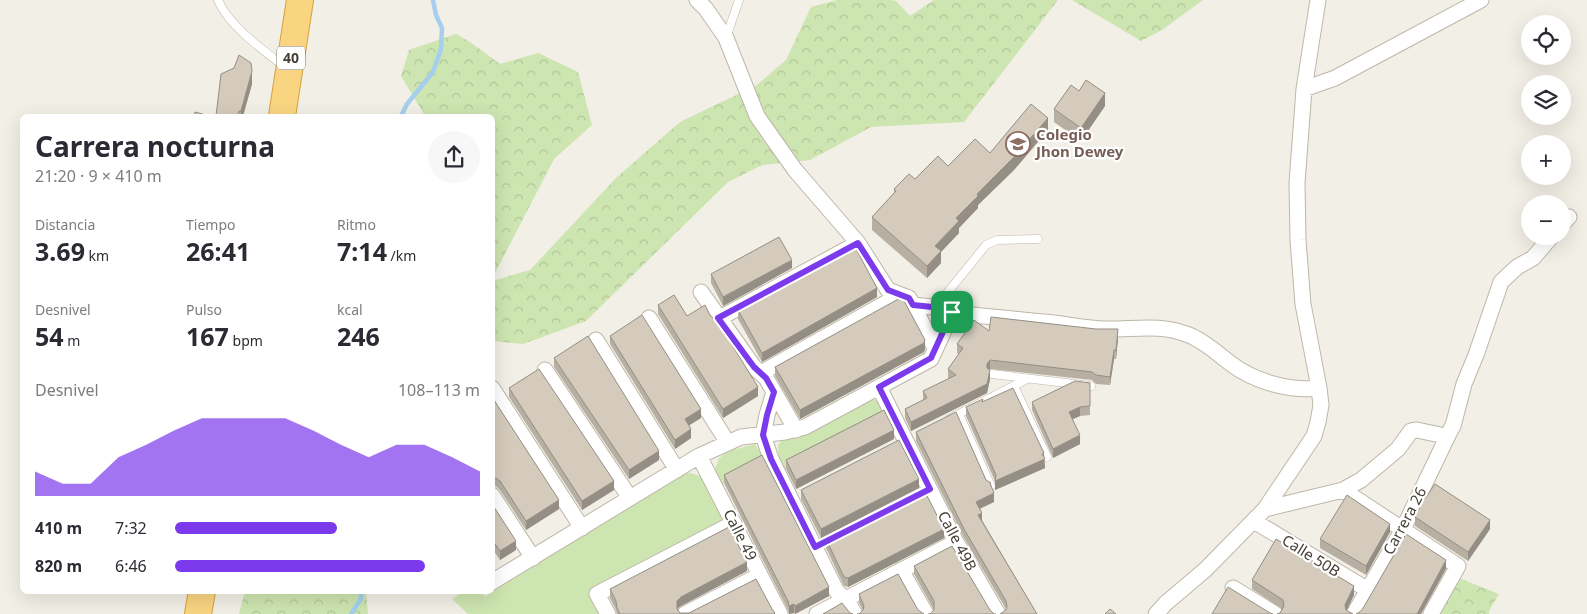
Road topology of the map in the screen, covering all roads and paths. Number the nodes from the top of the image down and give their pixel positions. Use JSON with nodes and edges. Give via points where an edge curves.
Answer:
{"nodes":[{"id":1,"x":218,"y":0,"type":"edge"},
{"id":2,"x":300,"y":0,"type":"edge"},
{"id":3,"x":697,"y":0,"type":"edge"},
{"id":4,"x":739,"y":0,"type":"edge"},
{"id":5,"x":1318,"y":0,"type":"edge"},
{"id":6,"x":1481,"y":0,"type":"edge"},
{"id":7,"x":726,"y":38,"type":"junction"},
{"id":8,"x":289,"y":69,"type":"junction"},
{"id":9,"x":1304,"y":89,"type":"junction"},
{"id":10,"x":282,"y":114,"type":"edge"},
{"id":11,"x":1038,"y":239,"type":"dead end"},
{"id":12,"x":858,"y":243,"type":"junction"},
{"id":13,"x":1544,"y":245,"type":"edge"},
{"id":14,"x":701,"y":292,"type":"dead end"},
{"id":15,"x":900,"y":295,"type":"junction"},
{"id":16,"x":913,"y":305,"type":"junction"},
{"id":17,"x":935,"y":308,"type":"junction"},
{"id":18,"x":952,"y":312,"type":"junction"},
{"id":19,"x":649,"y":318,"type":"dead end"},
{"id":20,"x":718,"y":318,"type":"junction"},
{"id":21,"x":596,"y":340,"type":"dead end"},
{"id":22,"x":935,"y":348,"type":"junction"},
{"id":23,"x":546,"y":370,"type":"dead end"},
{"id":24,"x":760,"y":373,"type":"junction"},
{"id":25,"x":992,"y":374,"type":"edge"},
{"id":26,"x":1027,"y":380,"type":"junction"},
{"id":27,"x":1014,"y":386,"type":"junction"},
{"id":28,"x":1091,"y":386,"type":"edge"},
{"id":29,"x":879,"y":387,"type":"junction"},
{"id":30,"x":1319,"y":388,"type":"junction"},
{"id":31,"x":774,"y":392,"type":"junction"},
{"id":32,"x":495,"y":393,"type":"edge"},
{"id":33,"x":959,"y":414,"type":"junction"},
{"id":34,"x":941,"y":423,"type":"edge"},
{"id":35,"x":1453,"y":426,"type":"junction"},
{"id":36,"x":796,"y":430,"type":"junction"},
{"id":37,"x":763,"y":435,"type":"junction"},
{"id":38,"x":728,"y":443,"type":"junction"},
{"id":39,"x":699,"y":456,"type":"junction"},
{"id":40,"x":1047,"y":457,"type":"dead end"},
{"id":41,"x":677,"y":470,"type":"junction"},
{"id":42,"x":991,"y":486,"type":"edge"},
{"id":43,"x":1343,"y":490,"type":"junction"},
{"id":44,"x":630,"y":498,"type":"junction"},
{"id":45,"x":495,"y":500,"type":"edge"},
{"id":46,"x":1260,"y":515,"type":"junction"},
{"id":47,"x":734,"y":524,"type":"junction"},
{"id":48,"x":582,"y":528,"type":"junction"},
{"id":49,"x":1403,"y":530,"type":"junction"},
{"id":50,"x":956,"y":542,"type":"junction"},
{"id":51,"x":533,"y":558,"type":"junction"},
{"id":52,"x":901,"y":570,"type":"junction"},
{"id":53,"x":760,"y":576,"type":"junction"},
{"id":54,"x":495,"y":580,"type":"edge"},
{"id":55,"x":1233,"y":588,"type":"edge"},
{"id":56,"x":1368,"y":590,"type":"junction"},
{"id":57,"x":201,"y":594,"type":"edge"},
{"id":58,"x":846,"y":599,"type":"junction"},
{"id":59,"x":198,"y":614,"type":"edge"},
{"id":60,"x":608,"y":614,"type":"edge"},
{"id":61,"x":685,"y":614,"type":"edge"},
{"id":62,"x":780,"y":614,"type":"edge"},
{"id":63,"x":817,"y":614,"type":"edge"},
{"id":64,"x":855,"y":614,"type":"edge"},
{"id":65,"x":926,"y":614,"type":"edge"},
{"id":66,"x":998,"y":614,"type":"edge"},
{"id":67,"x":1156,"y":614,"type":"edge"},
{"id":68,"x":1274,"y":614,"type":"edge"},
{"id":69,"x":1354,"y":614,"type":"edge"},
{"id":70,"x":1431,"y":614,"type":"edge"}],
"edges":[{"from":1,"to":8,"type":"lane","via":[[256,45]]},
{"from":2,"to":8,"type":"highway","number":"40"},
{"from":3,"to":7,"type":"street"},
{"from":4,"to":7,"type":"lane"},
{"from":5,"to":9,"type":"street"},
{"from":6,"to":9,"type":"street","via":[[1335,78]]},
{"from":7,"to":12,"type":"street","via":[[757,116],[795,170]]},
{"from":8,"to":10,"type":"highway","number":"40"},
{"from":9,"to":30,"type":"street","via":[[1297,183],[1298,240],[1303,304]]},
{"from":11,"to":17,"type":"lane","via":[[997,240],[986,245]]},
{"from":12,"to":15,"type":"street","via":[[888,290]]},
{"from":12,"to":20,"type":"street"},
{"from":13,"to":35,"type":"street","name":"Carrera 26","via":[[1533,258],[1501,282],[1464,384]]},
{"from":14,"to":20,"type":"street"},
{"from":15,"to":16,"type":"street","via":[[909,298]]},
{"from":15,"to":24,"type":"street"},
{"from":16,"to":17,"type":"street"},
{"from":16,"to":22,"type":"street"},
{"from":17,"to":18,"type":"street"},
{"from":18,"to":22,"type":"street"},
{"from":18,"to":30,"type":"street","via":[[1104,329],[1176,330],[1268,382],[1290,388]]},
{"from":19,"to":38,"type":"street"},
{"from":20,"to":24,"type":"street"},
{"from":21,"to":41,"type":"street"},
{"from":22,"to":29,"type":"street","via":[[931,358]]},
{"from":23,"to":44,"type":"street"},
{"from":24,"to":31,"type":"street"},
{"from":25,"to":26,"type":"lane"},
{"from":26,"to":27,"type":"lane"},
{"from":26,"to":28,"type":"lane"},
{"from":27,"to":33,"type":"lane"},
{"from":27,"to":40,"type":"lane"},
{"from":29,"to":36,"type":"street"},
{"from":29,"to":50,"type":"street","name":"Calle 49B","via":[[906,440],[925,491]]},
{"from":30,"to":46,"type":"street","via":[[1321,406],[1314,436]]},
{"from":31,"to":36,"type":"street"},
{"from":31,"to":37,"type":"street"},
{"from":32,"to":48,"type":"street"},
{"from":33,"to":34,"type":"lane"},
{"from":33,"to":42,"type":"lane"},
{"from":35,"to":43,"type":"street","via":[[1445,436],[1417,430],[1411,432],[1382,464]]},
{"from":35,"to":49,"type":"street","name":"Carrera 26"},
{"from":36,"to":37,"type":"street"},
{"from":37,"to":38,"type":"street","via":[[741,437]]},
{"from":37,"to":58,"type":"street","via":[[771,459],[795,495],[819,545],[837,592]]},
{"from":38,"to":39,"type":"street"},
{"from":39,"to":41,"type":"street"},
{"from":39,"to":47,"type":"street","name":"Calle 49"},
{"from":41,"to":44,"type":"street"},
{"from":43,"to":46,"type":"street"},
{"from":43,"to":49,"type":"street"},
{"from":44,"to":48,"type":"street"},
{"from":45,"to":51,"type":"street"},
{"from":46,"to":56,"type":"street","name":"Calle 50B"},
{"from":46,"to":67,"type":"street"},
{"from":47,"to":53,"type":"street","name":"Calle 49"},
{"from":47,"to":60,"type":"street","via":[[597,594]]},
{"from":48,"to":51,"type":"street"},
{"from":49,"to":56,"type":"street","name":"Carrera 26"},
{"from":49,"to":70,"type":"street","via":[[1458,566]]},
{"from":50,"to":52,"type":"street"},
{"from":50,"to":66,"type":"street","name":"Calle 49B"},
{"from":51,"to":54,"type":"street"},
{"from":52,"to":58,"type":"street"},
{"from":52,"to":65,"type":"street"},
{"from":53,"to":61,"type":"street"},
{"from":53,"to":62,"type":"street","name":"Calle 49"},
{"from":55,"to":68,"type":"street"},
{"from":56,"to":69,"type":"street","name":"Carrera 26"},
{"from":57,"to":59,"type":"highway"},
{"from":58,"to":63,"type":"street"},
{"from":58,"to":64,"type":"street"}]}
